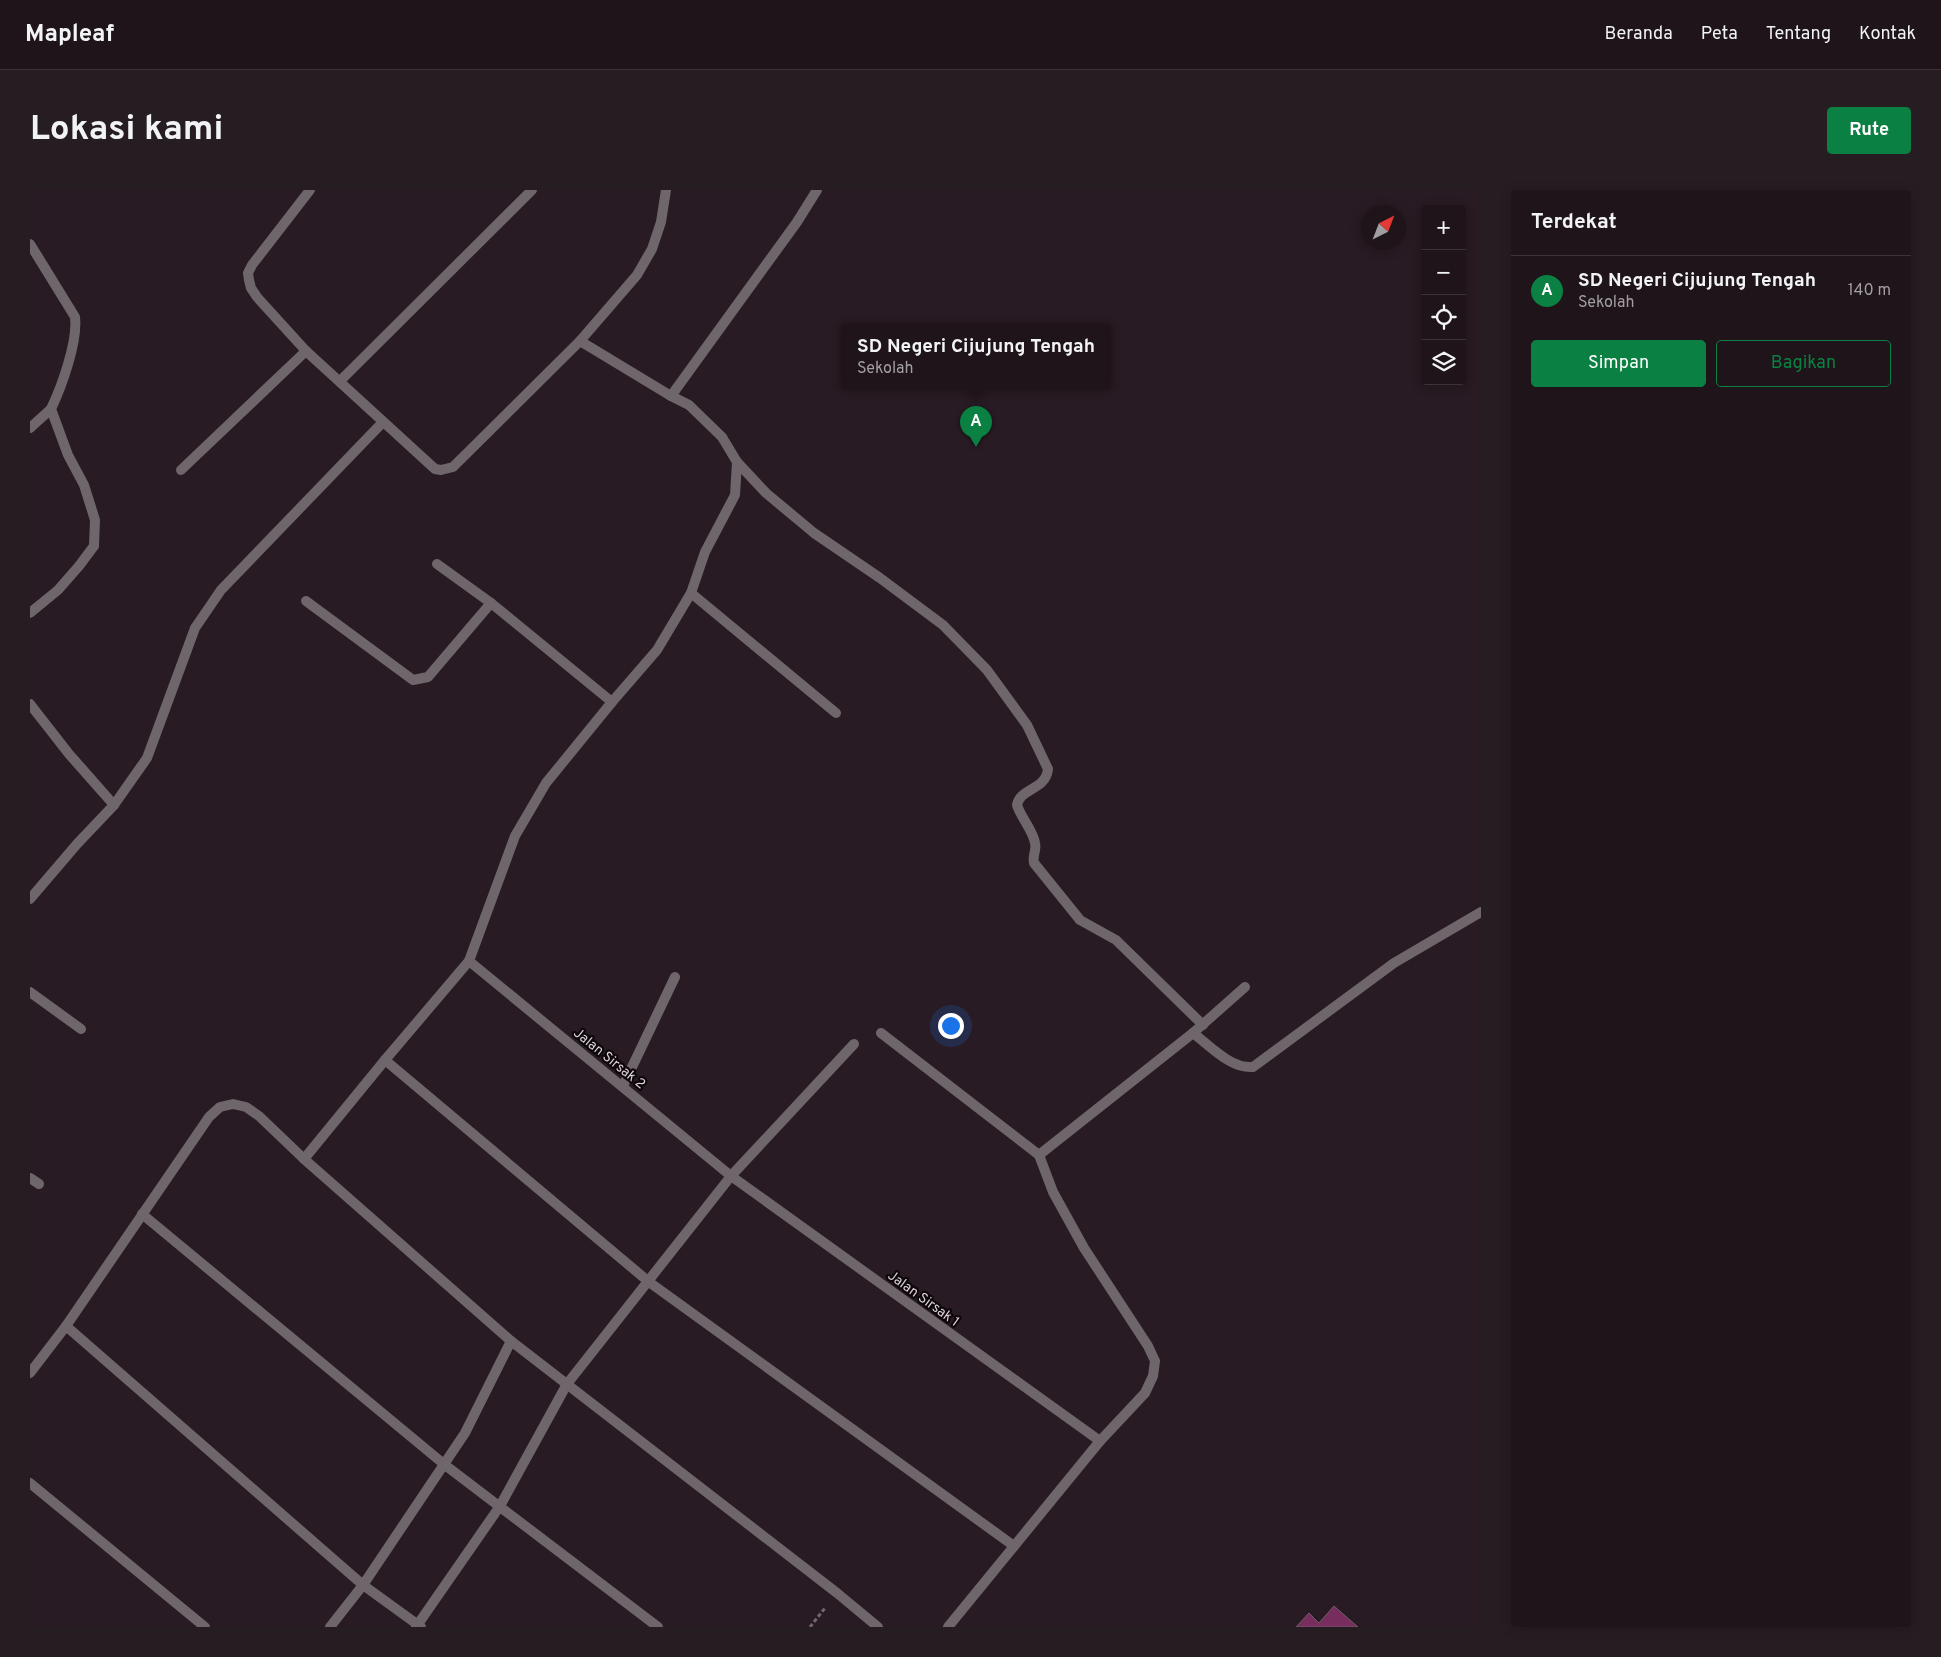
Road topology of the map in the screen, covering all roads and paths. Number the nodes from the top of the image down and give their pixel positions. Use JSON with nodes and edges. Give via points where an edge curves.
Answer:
{"nodes":[{"id":1,"x":310,"y":190,"type":"edge"},
{"id":2,"x":532,"y":190,"type":"edge"},
{"id":3,"x":666,"y":190,"type":"edge"},
{"id":4,"x":817,"y":190,"type":"edge"},
{"id":5,"x":31,"y":246,"type":"edge"},
{"id":6,"x":580,"y":341,"type":"junction"},
{"id":7,"x":306,"y":352,"type":"junction"},
{"id":8,"x":340,"y":381,"type":"junction"},
{"id":9,"x":671,"y":396,"type":"junction"},
{"id":10,"x":51,"y":408,"type":"junction"},
{"id":11,"x":383,"y":422,"type":"junction"},
{"id":12,"x":30,"y":428,"type":"edge"},
{"id":13,"x":737,"y":462,"type":"junction"},
{"id":14,"x":181,"y":470,"type":"dead end"},
{"id":15,"x":437,"y":564,"type":"dead end"},
{"id":16,"x":691,"y":593,"type":"junction"},
{"id":17,"x":306,"y":601,"type":"dead end"},
{"id":18,"x":491,"y":603,"type":"junction"},
{"id":19,"x":30,"y":612,"type":"edge"},
{"id":20,"x":612,"y":702,"type":"junction"},
{"id":21,"x":30,"y":704,"type":"edge"},
{"id":22,"x":836,"y":713,"type":"dead end"},
{"id":23,"x":114,"y":806,"type":"junction"},
{"id":24,"x":30,"y":899,"type":"edge"},
{"id":25,"x":1481,"y":912,"type":"edge"},
{"id":26,"x":469,"y":961,"type":"junction"},
{"id":27,"x":675,"y":977,"type":"dead end"},
{"id":28,"x":1245,"y":987,"type":"dead end"},
{"id":29,"x":30,"y":992,"type":"edge"},
{"id":30,"x":1203,"y":1025,"type":"junction"},
{"id":31,"x":81,"y":1030,"type":"dead end"},
{"id":32,"x":881,"y":1033,"type":"dead end"},
{"id":33,"x":1193,"y":1033,"type":"junction"},
{"id":34,"x":854,"y":1044,"type":"dead end"},
{"id":35,"x":385,"y":1060,"type":"junction"},
{"id":36,"x":623,"y":1086,"type":"junction"},
{"id":37,"x":1039,"y":1155,"type":"junction"},
{"id":38,"x":304,"y":1159,"type":"junction"},
{"id":39,"x":731,"y":1176,"type":"junction"},
{"id":40,"x":142,"y":1214,"type":"junction"},
{"id":41,"x":649,"y":1282,"type":"junction"},
{"id":42,"x":66,"y":1326,"type":"junction"},
{"id":43,"x":511,"y":1341,"type":"junction"},
{"id":44,"x":30,"y":1374,"type":"edge"},
{"id":45,"x":567,"y":1384,"type":"junction"},
{"id":46,"x":1100,"y":1441,"type":"junction"},
{"id":47,"x":445,"y":1465,"type":"junction"},
{"id":48,"x":30,"y":1482,"type":"edge"},
{"id":49,"x":500,"y":1506,"type":"junction"},
{"id":50,"x":1014,"y":1546,"type":"junction"},
{"id":51,"x":363,"y":1585,"type":"junction"},
{"id":52,"x":419,"y":1626,"type":"edge"},
{"id":53,"x":205,"y":1627,"type":"edge"},
{"id":54,"x":330,"y":1627,"type":"edge"},
{"id":55,"x":658,"y":1627,"type":"edge"},
{"id":56,"x":878,"y":1627,"type":"edge"},
{"id":57,"x":948,"y":1627,"type":"edge"}],
"edges":[{"from":1,"to":7,"type":"street","via":[[248,273],[250,288]]},
{"from":2,"to":8,"type":"street"},
{"from":3,"to":6,"type":"street","via":[[660,222],[647,258],[637,275]]},
{"from":4,"to":9,"type":"street"},
{"from":5,"to":10,"type":"street","via":[[75,317],[76,327],[60,388]]},
{"from":6,"to":9,"type":"street"},
{"from":6,"to":11,"type":"street","via":[[453,467],[435,469]]},
{"from":7,"to":8,"type":"street"},
{"from":7,"to":14,"type":"street"},
{"from":8,"to":11,"type":"street"},
{"from":9,"to":13,"type":"street","via":[[689,405],[722,437]]},
{"from":10,"to":12,"type":"street"},
{"from":10,"to":19,"type":"street","via":[[68,455],[84,485],[95,520],[94,546],[58,590]]},
{"from":11,"to":23,"type":"street","via":[[221,590],[195,628],[147,758]]},
{"from":13,"to":16,"type":"street","via":[[735,495],[705,552]]},
{"from":13,"to":30,"type":"street","via":[[766,494],[814,533],[943,625],[987,670],[1027,725],[1048,769],[1044,781],[1021,797],[1017,806],[1035,842],[1034,863],[1080,920],[1116,940]]},
{"from":15,"to":18,"type":"street"},
{"from":16,"to":20,"type":"street","via":[[658,650]]},
{"from":16,"to":22,"type":"street"},
{"from":17,"to":18,"type":"street","via":[[413,680],[428,676]]},
{"from":18,"to":20,"type":"street"},
{"from":20,"to":26,"type":"street","via":[[546,783],[516,836]]},
{"from":21,"to":23,"type":"street"},
{"from":23,"to":24,"type":"street"},
{"from":25,"to":33,"type":"street","via":[[1394,963],[1253,1067],[1243,1068],[1232,1063]]},
{"from":26,"to":35,"type":"street"},
{"from":26,"to":36,"type":"street","name":"Jalan Sirsak 2"},
{"from":27,"to":36,"type":"street"},
{"from":28,"to":30,"type":"street"},
{"from":29,"to":31,"type":"street"},
{"from":30,"to":33,"type":"street"},
{"from":32,"to":37,"type":"street"},
{"from":33,"to":37,"type":"street"},
{"from":34,"to":39,"type":"street"},
{"from":35,"to":38,"type":"street"},
{"from":35,"to":41,"type":"street"},
{"from":36,"to":39,"type":"street","name":"Jalan Sirsak 2"},
{"from":37,"to":46,"type":"street","via":[[1053,1192],[1084,1248],[1155,1361],[1153,1376],[1145,1392]]},
{"from":38,"to":40,"type":"street","via":[[246,1108],[234,1104],[220,1108],[209,1117]]},
{"from":38,"to":43,"type":"street"},
{"from":39,"to":41,"type":"street"},
{"from":39,"to":46,"type":"street","name":"Jalan Sirsak 1"},
{"from":40,"to":42,"type":"street"},
{"from":40,"to":47,"type":"street"},
{"from":41,"to":45,"type":"street"},
{"from":41,"to":50,"type":"street"},
{"from":42,"to":44,"type":"street"},
{"from":42,"to":51,"type":"street"},
{"from":43,"to":45,"type":"street"},
{"from":43,"to":47,"type":"street","via":[[465,1433]]},
{"from":45,"to":49,"type":"street"},
{"from":45,"to":56,"type":"street"},
{"from":46,"to":50,"type":"street"},
{"from":47,"to":49,"type":"street"},
{"from":47,"to":51,"type":"street"},
{"from":48,"to":53,"type":"street"},
{"from":49,"to":52,"type":"street"},
{"from":49,"to":55,"type":"street"},
{"from":50,"to":57,"type":"street"},
{"from":51,"to":52,"type":"street"},
{"from":51,"to":54,"type":"street"}]}
